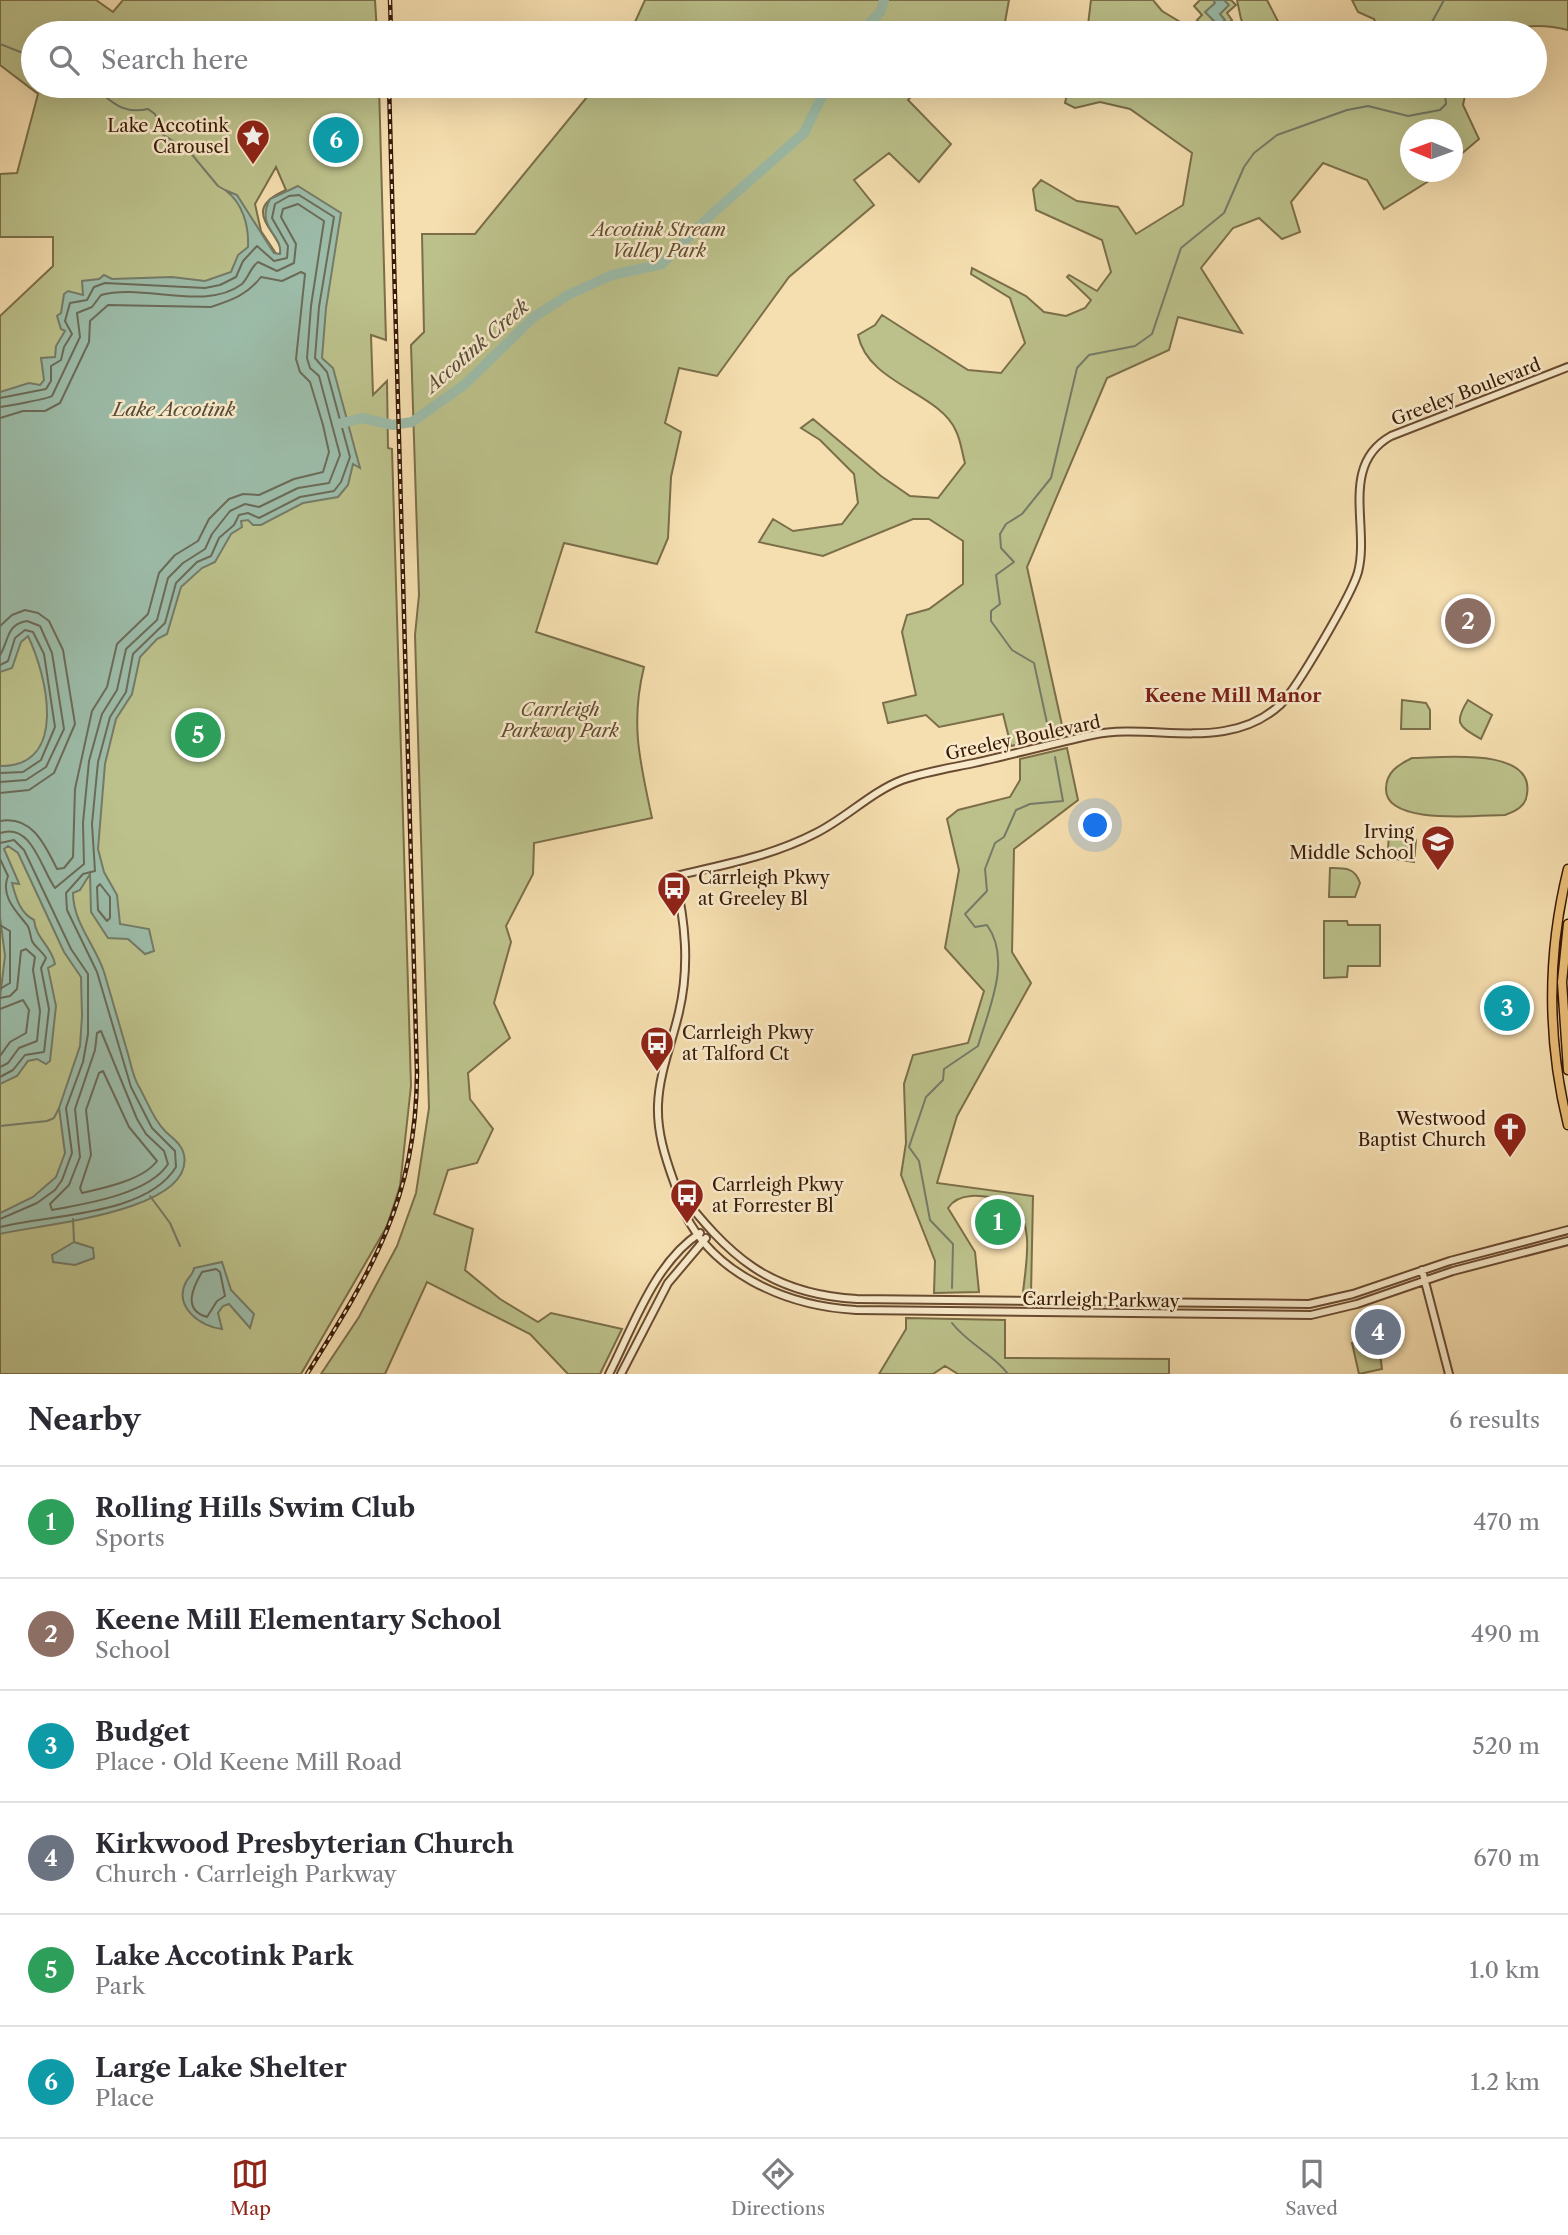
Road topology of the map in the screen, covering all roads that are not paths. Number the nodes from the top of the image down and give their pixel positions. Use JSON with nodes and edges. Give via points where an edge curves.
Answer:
{"nodes":[{"id":1,"x":1568,"y":367,"type":"edge"},
{"id":2,"x":1568,"y":869,"type":"edge"},
{"id":3,"x":675,"y":876,"type":"joint"},
{"id":4,"x":1568,"y":924,"type":"edge"},
{"id":5,"x":1568,"y":1070,"type":"edge"},
{"id":6,"x":1568,"y":1125,"type":"edge"},
{"id":7,"x":676,"y":1187,"type":"junction"},
{"id":8,"x":709,"y":1230,"type":"junction"},
{"id":9,"x":1568,"y":1230,"type":"edge"},
{"id":10,"x":699,"y":1234,"type":"junction"},
{"id":11,"x":705,"y":1241,"type":"junction"},
{"id":12,"x":1568,"y":1241,"type":"edge"},
{"id":13,"x":1422,"y":1270,"type":"junction"},
{"id":14,"x":1426,"y":1280,"type":"junction"},
{"id":15,"x":609,"y":1374,"type":"edge"},
{"id":16,"x":621,"y":1374,"type":"edge"},
{"id":17,"x":1449,"y":1374,"type":"edge"}],
"edges":[{"from":1,"to":3,"type":"street","name":"Greeley Boulevard","via":[[1391,436],[1372,450],[1359,492],[1361,555],[1356,579],[1294,685],[1273,709],[1228,731],[1104,733],[916,776],[894,784],[797,843]]},
{"from":2,"to":6,"type":"main road","via":[[1557,926],[1552,998],[1555,1054]]},
{"from":3,"to":7,"type":"street","name":"Carrleigh Parkway","via":[[686,965],[658,1106],[663,1149]]},
{"from":4,"to":5,"type":"main road","via":[[1562,982]]},
{"from":7,"to":8,"type":"street","name":"Carrleigh Parkway"},
{"from":7,"to":10,"type":"street","name":"Carrleigh Parkway","via":[[680,1204]]},
{"from":8,"to":10,"type":"street"},
{"from":8,"to":11,"type":"street"},
{"from":8,"to":13,"type":"street","name":"Carrleigh Parkway","via":[[738,1259],[772,1280],[844,1298],[1286,1306],[1341,1298]]},
{"from":9,"to":13,"type":"street","name":"Carrleigh Parkway"},
{"from":10,"to":11,"type":"street","name":"Carrleigh Parkway"},
{"from":10,"to":15,"type":"street","via":[[659,1278]]},
{"from":11,"to":14,"type":"street","name":"Carrleigh Parkway","via":[[732,1268],[769,1290],[815,1306],[843,1309],[1297,1316],[1344,1308]]},
{"from":11,"to":16,"type":"street","via":[[668,1283]]},
{"from":12,"to":14,"type":"street","name":"Carrleigh Parkway"},
{"from":13,"to":14,"type":"street"},
{"from":14,"to":17,"type":"street"}]}
